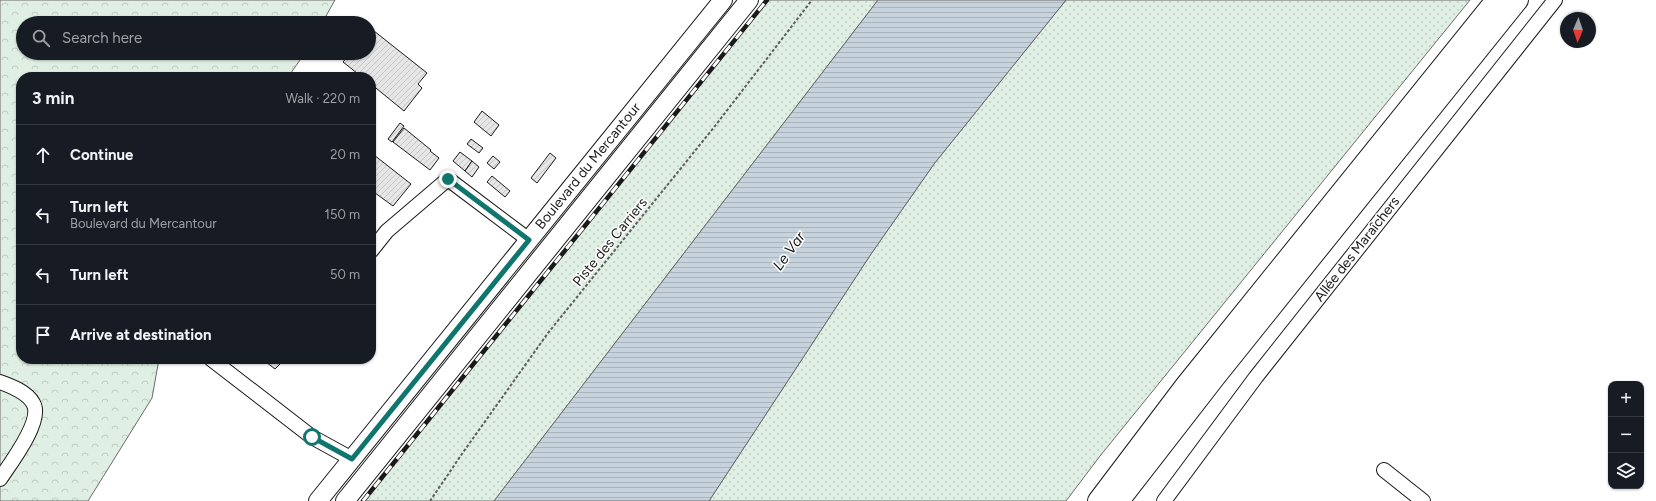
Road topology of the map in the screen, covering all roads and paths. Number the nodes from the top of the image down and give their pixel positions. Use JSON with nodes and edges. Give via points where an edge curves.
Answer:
{"nodes":[{"id":1,"x":723,"y":0,"type":"edge"},
{"id":2,"x":749,"y":0,"type":"edge"},
{"id":3,"x":812,"y":0,"type":"edge"},
{"id":4,"x":1496,"y":0,"type":"edge"},
{"id":5,"x":1518,"y":0,"type":"edge"},
{"id":6,"x":1555,"y":0,"type":"edge"},
{"id":7,"x":529,"y":240,"type":"junction"},
{"id":8,"x":376,"y":245,"type":"edge"},
{"id":9,"x":217,"y":364,"type":"edge"},
{"id":10,"x":0,"y":382,"type":"edge"},
{"id":11,"x":352,"y":459,"type":"junction"},
{"id":12,"x":1384,"y":470,"type":"dead end"},
{"id":13,"x":0,"y":479,"type":"edge"},
{"id":14,"x":318,"y":501,"type":"edge"},
{"id":15,"x":345,"y":501,"type":"edge"},
{"id":16,"x":430,"y":501,"type":"edge"},
{"id":17,"x":1098,"y":501,"type":"edge"},
{"id":18,"x":1119,"y":501,"type":"edge"},
{"id":19,"x":1164,"y":501,"type":"edge"},
{"id":20,"x":1423,"y":501,"type":"edge"}],
"edges":[{"from":1,"to":7,"type":"main road","name":"Boulevard du Mercantour"},
{"from":2,"to":15,"type":"main road","name":"Boulevard du Mercantour"},
{"from":3,"to":16,"type":"path","name":"Piste des Carriers","via":[[696,150],[548,334]]},
{"from":4,"to":17,"type":"highway","via":[[1185,386]]},
{"from":5,"to":18,"type":"highway"},
{"from":6,"to":19,"type":"street","name":"Allée des Maraîchers","via":[[1261,371]]},
{"from":7,"to":8,"type":"street","via":[[448,179],[388,231]]},
{"from":7,"to":11,"type":"main road","name":"Boulevard du Mercantour"},
{"from":9,"to":11,"type":"street","via":[[312,437]]},
{"from":10,"to":13,"type":"street","via":[[26,395],[34,403],[36,414],[32,428]]},
{"from":11,"to":14,"type":"main road","name":"Boulevard du Mercantour"},
{"from":12,"to":20,"type":"street"}]}
